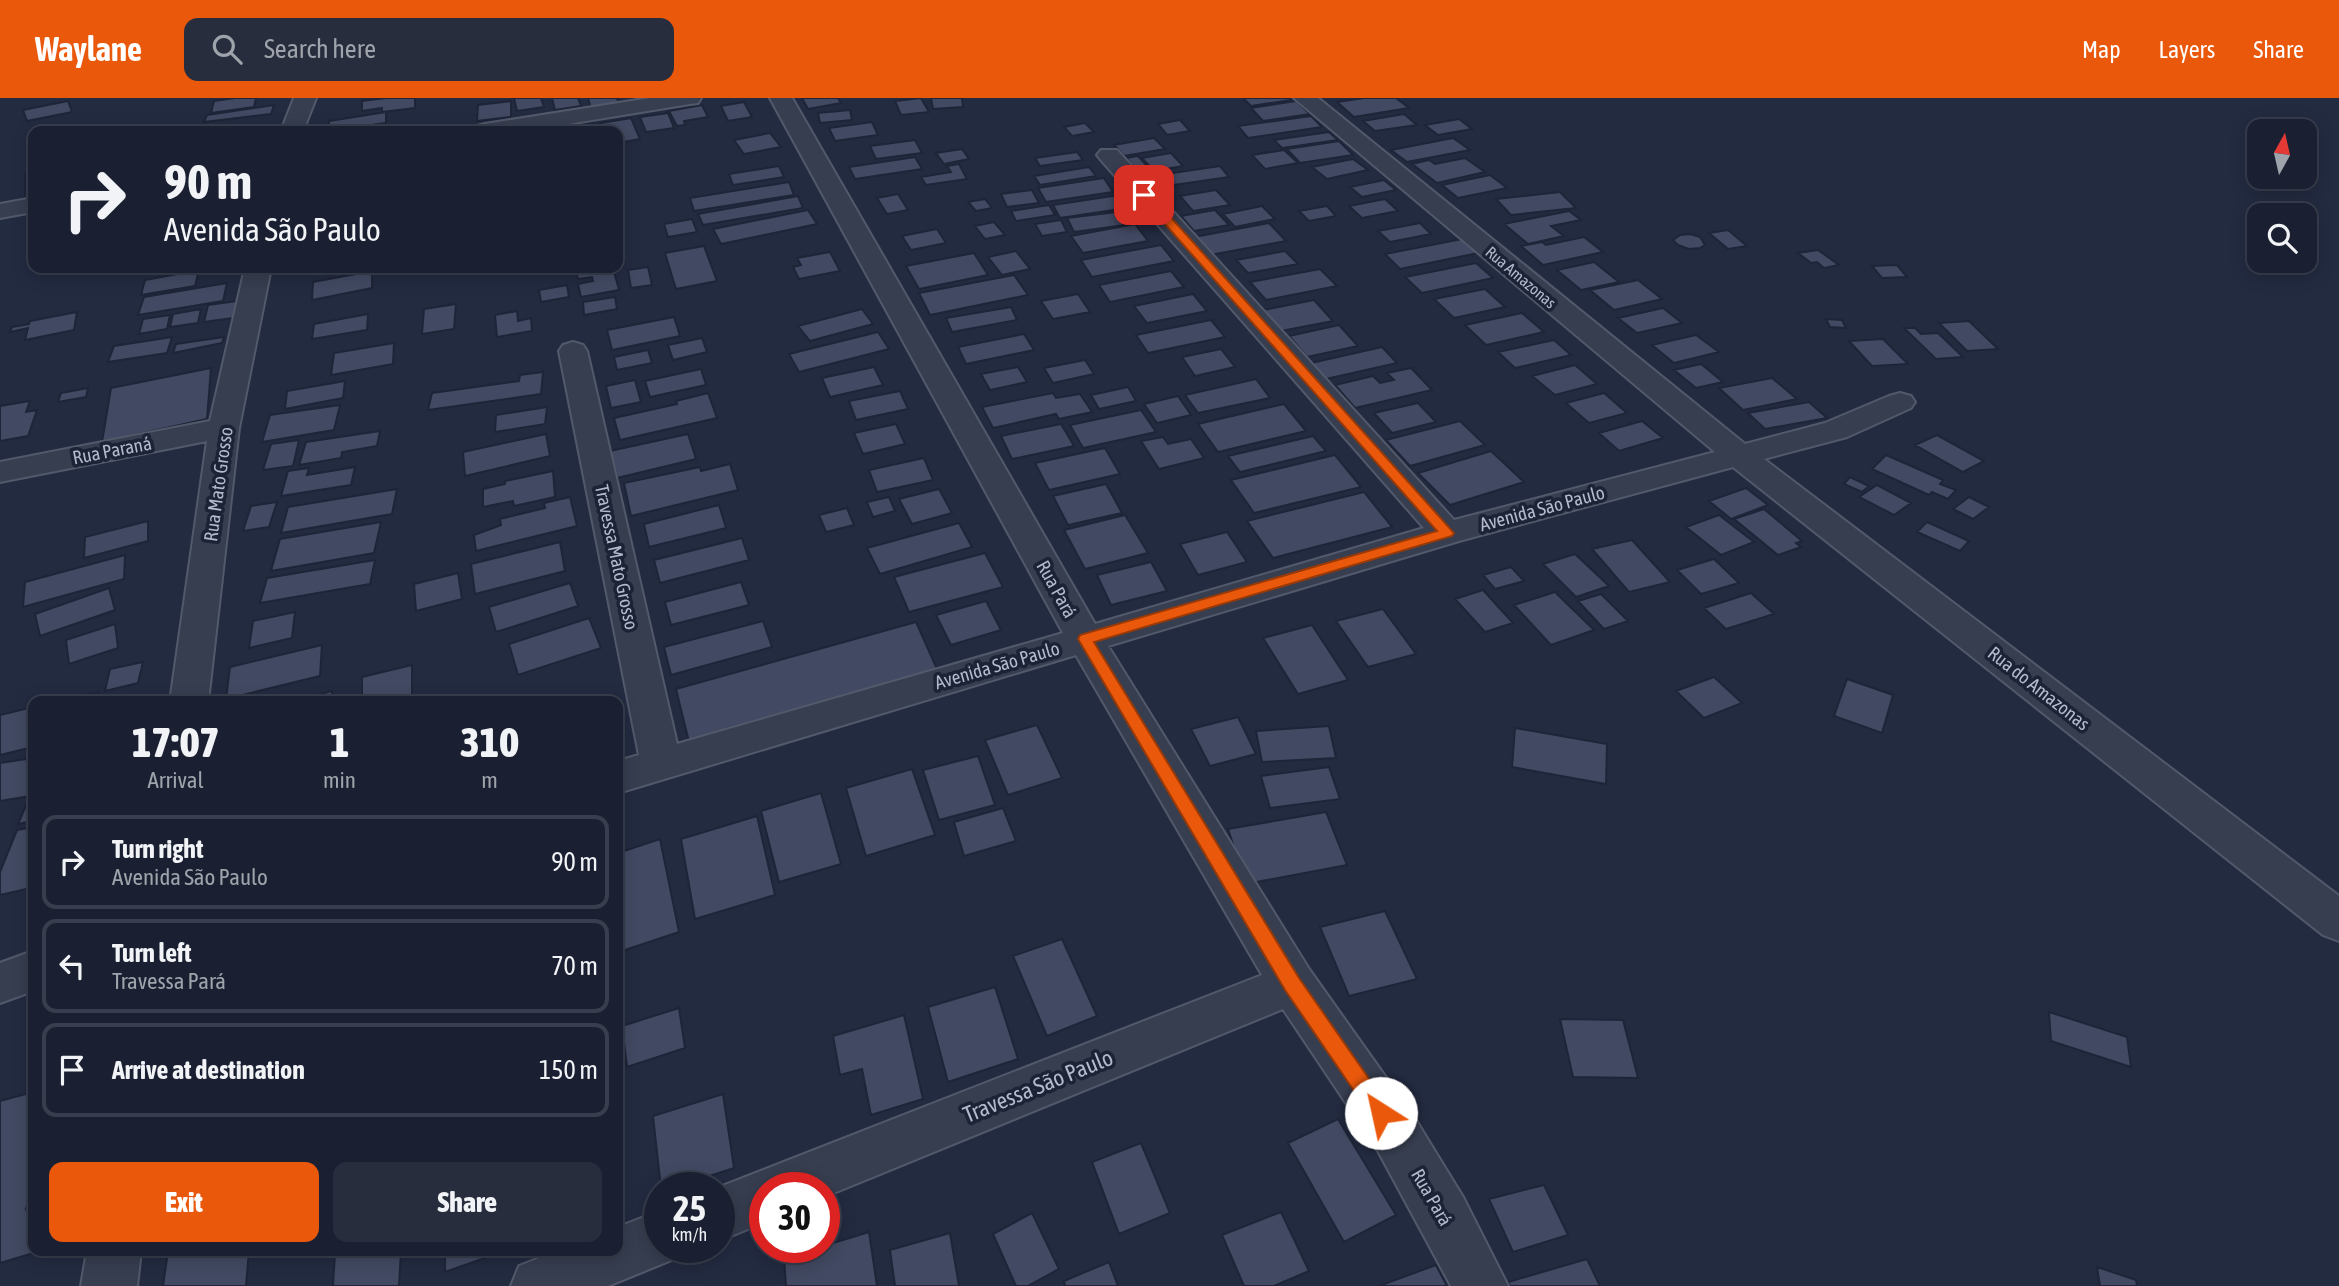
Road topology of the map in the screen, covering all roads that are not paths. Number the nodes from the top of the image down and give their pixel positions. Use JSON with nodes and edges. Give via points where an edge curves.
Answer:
{"nodes":[{"id":1,"x":305,"y":98,"type":"edge"},
{"id":2,"x":690,"y":98,"type":"edge"},
{"id":3,"x":781,"y":98,"type":"edge"},
{"id":4,"x":1305,"y":98,"type":"edge"},
{"id":5,"x":294,"y":126,"type":"edge"},
{"id":6,"x":516,"y":126,"type":"edge"},
{"id":7,"x":1109,"y":155,"type":"dead end"},
{"id":8,"x":28,"y":206,"type":"edge"},
{"id":9,"x":0,"y":211,"type":"edge"},
{"id":10,"x":257,"y":273,"type":"edge"},
{"id":11,"x":573,"y":351,"type":"dead end"},
{"id":12,"x":1900,"y":402,"type":"dead end"},
{"id":13,"x":224,"y":428,"type":"junction"},
{"id":14,"x":1738,"y":454,"type":"junction"},
{"id":15,"x":0,"y":472,"type":"edge"},
{"id":16,"x":1447,"y":533,"type":"junction"},
{"id":17,"x":1085,"y":639,"type":"junction"},
{"id":18,"x":190,"y":696,"type":"edge"},
{"id":19,"x":661,"y":763,"type":"junction"},
{"id":20,"x":623,"y":775,"type":"edge"},
{"id":21,"x":2339,"y":922,"type":"edge"},
{"id":22,"x":28,"y":973,"type":"edge"},
{"id":23,"x":0,"y":983,"type":"edge"},
{"id":24,"x":1292,"y":984,"type":"junction"},
{"id":25,"x":823,"y":1172,"type":"edge"},
{"id":26,"x":644,"y":1244,"type":"edge"},
{"id":27,"x":623,"y":1253,"type":"edge"},
{"id":28,"x":113,"y":1256,"type":"edge"},
{"id":29,"x":615,"y":1256,"type":"edge"},
{"id":30,"x":109,"y":1286,"type":"edge"},
{"id":31,"x":539,"y":1286,"type":"edge"},
{"id":32,"x":1480,"y":1286,"type":"edge"}],
"edges":[{"from":1,"to":5,"type":"street"},
{"from":2,"to":6,"type":"street"},
{"from":3,"to":17,"type":"street","name":"Rua Pará"},
{"from":4,"to":14,"type":"street","name":"Rua Amazonas"},
{"from":7,"to":16,"type":"street"},
{"from":8,"to":9,"type":"street"},
{"from":10,"to":13,"type":"street","name":"Rua Mato Grosso"},
{"from":11,"to":19,"type":"street","name":"Travessa Mato Grosso"},
{"from":12,"to":14,"type":"street","name":"Avenida São Paulo","via":[[1836,430]]},
{"from":13,"to":15,"type":"street","name":"Rua Paraná"},
{"from":13,"to":18,"type":"street","name":"Rua Mato Grosso"},
{"from":14,"to":16,"type":"street","name":"Avenida São Paulo"},
{"from":14,"to":21,"type":"street","name":"Rua do Amazonas"},
{"from":16,"to":17,"type":"street","name":"Avenida São Paulo"},
{"from":17,"to":19,"type":"street","name":"Avenida São Paulo"},
{"from":17,"to":24,"type":"street","name":"Rua Pará"},
{"from":19,"to":20,"type":"street","name":"Avenida São Paulo"},
{"from":22,"to":23,"type":"street"},
{"from":24,"to":25,"type":"street","name":"Travessa São Paulo"},
{"from":24,"to":32,"type":"street","name":"Rua Pará","via":[[1396,1134]]},
{"from":26,"to":27,"type":"street"},
{"from":28,"to":30,"type":"street"},
{"from":29,"to":31,"type":"street"}]}
